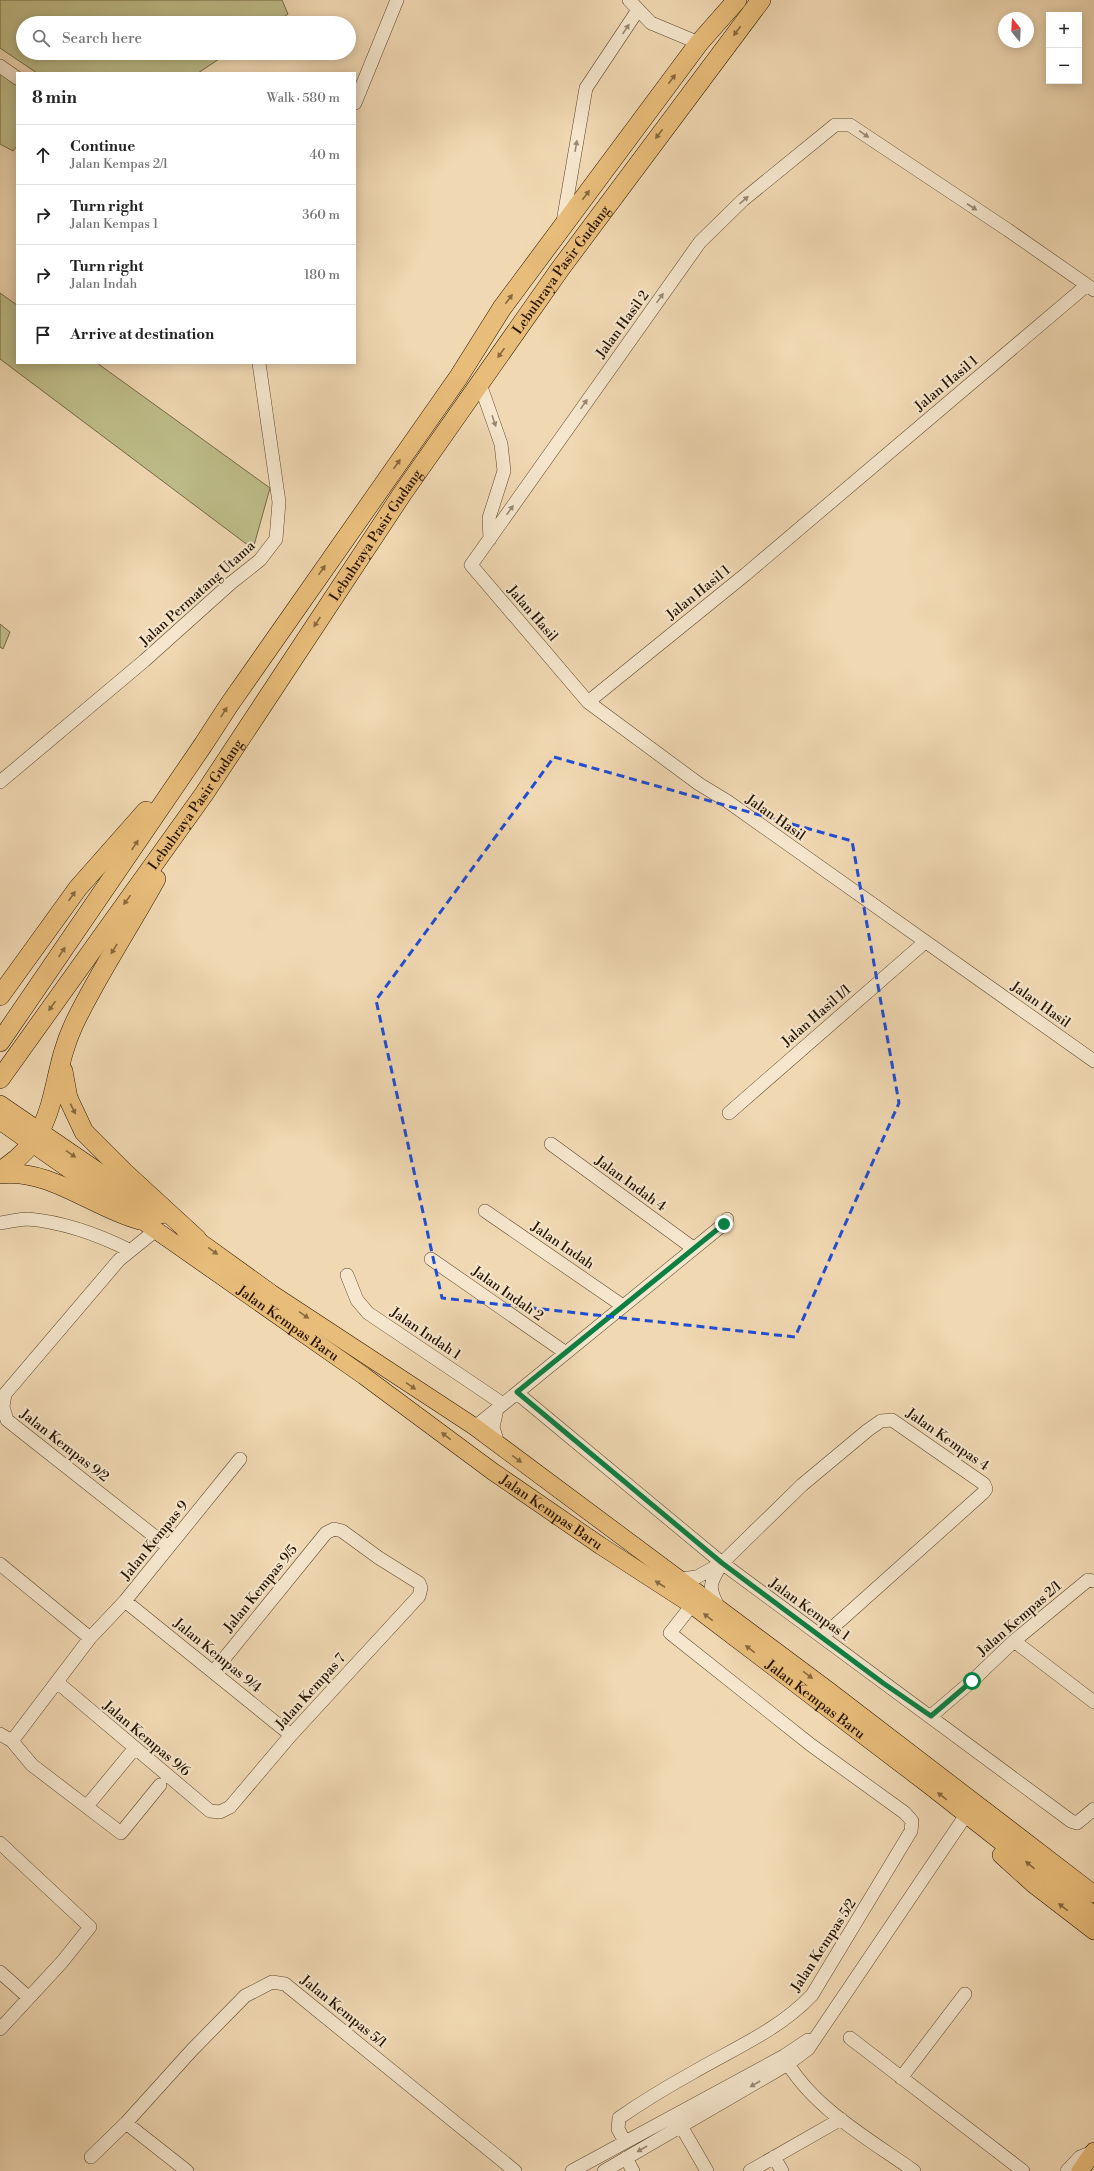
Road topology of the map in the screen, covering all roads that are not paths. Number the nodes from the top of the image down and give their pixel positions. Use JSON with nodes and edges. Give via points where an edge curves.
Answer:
{"nodes":[{"id":1,"x":396,"y":0,"type":"edge"},
{"id":2,"x":629,"y":0,"type":"edge"},
{"id":3,"x":737,"y":0,"type":"edge"},
{"id":4,"x":761,"y":0,"type":"edge"},
{"id":5,"x":638,"y":10,"type":"junction"},
{"id":6,"x":699,"y":43,"type":"junction"},
{"id":7,"x":0,"y":66,"type":"edge"},
{"id":8,"x":16,"y":77,"type":"edge"},
{"id":9,"x":356,"y":101,"type":"edge"},
{"id":10,"x":830,"y":128,"type":"joint"},
{"id":11,"x":563,"y":226,"type":"junction"},
{"id":12,"x":1090,"y":288,"type":"edge"},
{"id":13,"x":259,"y":364,"type":"edge"},
{"id":14,"x":480,"y":384,"type":"junction"},
{"id":15,"x":490,"y":539,"type":"junction"},
{"id":16,"x":471,"y":565,"type":"joint"},
{"id":17,"x":588,"y":702,"type":"junction"},
{"id":18,"x":204,"y":745,"type":"junction"},
{"id":19,"x":0,"y":782,"type":"edge"},
{"id":20,"x":204,"y":794,"type":"junction"},
{"id":21,"x":925,"y":942,"type":"junction"},
{"id":22,"x":0,"y":996,"type":"edge"},
{"id":23,"x":0,"y":1042,"type":"edge"},
{"id":24,"x":62,"y":1058,"type":"junction"},
{"id":25,"x":1094,"y":1061,"type":"edge"},
{"id":26,"x":0,"y":1078,"type":"edge"},
{"id":27,"x":0,"y":1104,"type":"edge"},
{"id":28,"x":729,"y":1113,"type":"dead end"},
{"id":29,"x":10,"y":1123,"type":"edge"},
{"id":30,"x":35,"y":1138,"type":"junction"},
{"id":31,"x":551,"y":1144,"type":"dead end"},
{"id":32,"x":0,"y":1173,"type":"edge"},
{"id":33,"x":485,"y":1211,"type":"dead end"},
{"id":34,"x":727,"y":1219,"type":"dead end"},
{"id":35,"x":140,"y":1220,"type":"junction"},
{"id":36,"x":0,"y":1223,"type":"edge"},
{"id":37,"x":156,"y":1230,"type":"junction"},
{"id":38,"x":197,"y":1239,"type":"junction"},
{"id":39,"x":693,"y":1248,"type":"junction"},
{"id":40,"x":129,"y":1250,"type":"junction"},
{"id":41,"x":431,"y":1260,"type":"dead end"},
{"id":42,"x":347,"y":1275,"type":"dead end"},
{"id":43,"x":624,"y":1306,"type":"junction"},
{"id":44,"x":566,"y":1352,"type":"junction"},
{"id":45,"x":517,"y":1392,"type":"junction"},
{"id":46,"x":500,"y":1406,"type":"junction"},
{"id":47,"x":475,"y":1427,"type":"junction"},
{"id":48,"x":498,"y":1444,"type":"junction"},
{"id":49,"x":240,"y":1459,"type":"dead end"},
{"id":50,"x":533,"y":1498,"type":"junction"},
{"id":51,"x":334,"y":1529,"type":"joint"},
{"id":52,"x":168,"y":1547,"type":"junction"},
{"id":53,"x":722,"y":1563,"type":"junction"},
{"id":54,"x":0,"y":1564,"type":"edge"},
{"id":55,"x":680,"y":1579,"type":"junction"},
{"id":56,"x":1094,"y":1582,"type":"edge"},
{"id":57,"x":125,"y":1601,"type":"junction"},
{"id":58,"x":692,"y":1605,"type":"junction"},
{"id":59,"x":720,"y":1610,"type":"junction"},
{"id":60,"x":822,"y":1637,"type":"junction"},
{"id":61,"x":90,"y":1638,"type":"junction"},
{"id":62,"x":1014,"y":1642,"type":"junction"},
{"id":63,"x":214,"y":1671,"type":"junction"},
{"id":64,"x":56,"y":1682,"type":"junction"},
{"id":65,"x":1094,"y":1702,"type":"edge"},
{"id":66,"x":931,"y":1716,"type":"junction"},
{"id":67,"x":0,"y":1734,"type":"edge"},
{"id":68,"x":291,"y":1735,"type":"junction"},
{"id":69,"x":12,"y":1741,"type":"junction"},
{"id":70,"x":135,"y":1748,"type":"junction"},
{"id":71,"x":160,"y":1786,"type":"dead end"},
{"id":72,"x":87,"y":1806,"type":"junction"},
{"id":73,"x":982,"y":1808,"type":"junction"},
{"id":74,"x":1094,"y":1809,"type":"edge"},
{"id":75,"x":220,"y":1812,"type":"joint"},
{"id":76,"x":966,"y":1815,"type":"junction"},
{"id":77,"x":0,"y":1844,"type":"edge"},
{"id":78,"x":1094,"y":1881,"type":"edge"},
{"id":79,"x":1094,"y":1894,"type":"edge"},
{"id":80,"x":1094,"y":1920,"type":"edge"},
{"id":81,"x":0,"y":1972,"type":"edge"},
{"id":82,"x":965,"y":1994,"type":"dead end"},
{"id":83,"x":28,"y":1997,"type":"junction"},
{"id":84,"x":0,"y":2029,"type":"edge"},
{"id":85,"x":850,"y":2038,"type":"dead end"},
{"id":86,"x":786,"y":2060,"type":"junction"},
{"id":87,"x":900,"y":2078,"type":"junction"},
{"id":88,"x":841,"y":2118,"type":"junction"},
{"id":89,"x":126,"y":2123,"type":"junction"},
{"id":90,"x":681,"y":2126,"type":"junction"},
{"id":91,"x":625,"y":2142,"type":"junction"},
{"id":92,"x":1094,"y":2152,"type":"edge"},
{"id":93,"x":91,"y":2156,"type":"dead end"},
{"id":94,"x":774,"y":2157,"type":"junction"},
{"id":95,"x":626,"y":2158,"type":"junction"},
{"id":96,"x":187,"y":2171,"type":"edge"},
{"id":97,"x":515,"y":2171,"type":"edge"},
{"id":98,"x":572,"y":2171,"type":"edge"},
{"id":99,"x":604,"y":2171,"type":"edge"},
{"id":100,"x":633,"y":2171,"type":"edge"},
{"id":101,"x":707,"y":2171,"type":"edge"},
{"id":102,"x":750,"y":2171,"type":"edge"},
{"id":103,"x":782,"y":2171,"type":"edge"},
{"id":104,"x":914,"y":2171,"type":"edge"},
{"id":105,"x":1023,"y":2171,"type":"edge"},
{"id":106,"x":1067,"y":2171,"type":"edge"},
{"id":107,"x":1080,"y":2171,"type":"edge"}],
"edges":[{"from":1,"to":9,"type":"street"},
{"from":2,"to":5,"type":"street"},
{"from":3,"to":6,"type":"highway","name":"Lebuhraya Pasir Gudang"},
{"from":4,"to":14,"type":"highway","name":"Lebuhraya Pasir Gudang","one_way":true,"via":[[560,269]]},
{"from":5,"to":6,"type":"street","via":[[651,22]]},
{"from":11,"to":5,"type":"street","one_way":true,"via":[[586,88]]},
{"from":11,"to":6,"type":"highway","name":"Lebuhraya Pasir Gudang","one_way":true},
{"from":7,"to":8,"type":"street"},
{"from":10,"to":12,"type":"street","name":"Jalan Hasil 1","one_way":true,"via":[[835,124],[850,125]]},
{"from":15,"to":10,"type":"street","name":"Jalan Hasil 2","one_way":true,"via":[[700,242],[743,200]]},
{"from":18,"to":11,"type":"highway","name":"Lebuhraya Pasir Gudang","one_way":true,"via":[[320,572],[458,378],[502,308]]},
{"from":12,"to":17,"type":"street","name":"Jalan Hasil 1"},
{"from":13,"to":19,"type":"street","name":"Jalan Permatang Utama","via":[[279,502],[276,539],[260,560]]},
{"from":14,"to":15,"type":"street","one_way":true,"via":[[501,444],[504,471],[489,518]]},
{"from":14,"to":20,"type":"highway","name":"Lebuhraya Pasir Gudang","one_way":true,"via":[[402,494]]},
{"from":15,"to":16,"type":"street","name":"Jalan Hasil 2"},
{"from":16,"to":17,"type":"street","name":"Jalan Hasil"},
{"from":17,"to":21,"type":"street","name":"Jalan Hasil","via":[[699,784],[727,801]]},
{"from":22,"to":18,"type":"highway","one_way":true,"via":[[78,888]]},
{"from":23,"to":18,"type":"highway","name":"Lebuhraya Pasir Gudang","one_way":true},
{"from":20,"to":24,"type":"highway","one_way":true,"via":[[99,976],[73,1026]]},
{"from":20,"to":26,"type":"highway","name":"Lebuhraya Pasir Gudang","one_way":true},
{"from":21,"to":25,"type":"street","name":"Jalan Hasil"},
{"from":21,"to":28,"type":"street","name":"Jalan Hasil 1/1"},
{"from":24,"to":30,"type":"highway","via":[[52,1102]]},
{"from":24,"to":38,"type":"highway","one_way":true,"via":[[68,1098],[84,1132]]},
{"from":27,"to":29,"type":"main road","name":"Jalan Kempas Baru"},
{"from":29,"to":30,"type":"main road","name":"Jalan Kempas Baru"},
{"from":30,"to":32,"type":"highway","via":[[13,1163]]},
{"from":30,"to":35,"type":"main road","name":"Jalan Kempas Baru"},
{"from":30,"to":38,"type":"main road","name":"Jalan Kempas Baru","one_way":true},
{"from":31,"to":39,"type":"street","name":"Jalan Indah 4"},
{"from":32,"to":35,"type":"highway","via":[[12,1172],[40,1178]]},
{"from":33,"to":43,"type":"street","name":"Jalan Indah"},
{"from":34,"to":39,"type":"street"},
{"from":35,"to":37,"type":"main road","name":"Jalan Kempas Baru"},
{"from":36,"to":40,"type":"street","via":[[26,1219],[53,1222]]},
{"from":37,"to":40,"type":"street","name":"Jalan Kempas 9/2"},
{"from":50,"to":37,"type":"main road","name":"Jalan Kempas Baru","one_way":true},
{"from":38,"to":47,"type":"main road","name":"Jalan Kempas Baru","one_way":true,"via":[[271,1294]]},
{"from":39,"to":43,"type":"street"},
{"from":40,"to":52,"type":"street","name":"Jalan Kempas 9/2","via":[[109,1270],[5,1394],[3,1406],[7,1420]]},
{"from":41,"to":44,"type":"street","name":"Jalan Indah 2"},
{"from":42,"to":46,"type":"street","name":"Jalan Indah 1","via":[[357,1300],[368,1312]]},
{"from":43,"to":44,"type":"street"},
{"from":44,"to":45,"type":"street"},
{"from":45,"to":46,"type":"street"},
{"from":45,"to":53,"type":"street","name":"Jalan Kempas 1"},
{"from":46,"to":47,"type":"street"},
{"from":46,"to":48,"type":"street","via":[[493,1427]]},
{"from":47,"to":48,"type":"main road","name":"Jalan Kempas Baru"},
{"from":47,"to":50,"type":"main road","via":[[475,1439],[480,1452],[518,1481]]},
{"from":48,"to":55,"type":"main road","name":"Jalan Kempas Baru","one_way":true},
{"from":49,"to":52,"type":"street","name":"Jalan Kempas 9"},
{"from":58,"to":50,"type":"main road","name":"Jalan Kempas Baru","one_way":true},
{"from":51,"to":63,"type":"street","name":"Jalan Kempas 9/5","via":[[326,1533]]},
{"from":51,"to":68,"type":"street","name":"Jalan Kempas 7","via":[[342,1531],[408,1575],[419,1583],[421,1588],[419,1596]]},
{"from":52,"to":57,"type":"street","name":"Jalan Kempas 9"},
{"from":53,"to":55,"type":"street","via":[[697,1577]]},
{"from":53,"to":59,"type":"street","via":[[710,1585],[711,1594]]},
{"from":53,"to":60,"type":"street","name":"Jalan Kempas 1"},
{"from":53,"to":60,"type":"street","name":"Jalan Kempas 4","via":[[802,1485],[881,1421],[892,1420],[984,1484],[986,1489],[983,1493]]},
{"from":54,"to":61,"type":"street"},
{"from":55,"to":59,"type":"main road","name":"Jalan Kempas Baru"},
{"from":56,"to":62,"type":"street","name":"Jalan Kempas 2/1","via":[[1088,1580]]},
{"from":57,"to":61,"type":"street","name":"Jalan Kempas 9"},
{"from":57,"to":63,"type":"street","name":"Jalan Kempas 9/4"},
{"from":76,"to":58,"type":"main road","name":"Jalan Kempas Baru","one_way":true},
{"from":58,"to":91,"type":"street","name":"Jalan Kempas 5/2","via":[[670,1633],[811,1745],[905,1813],[912,1821],[911,1831],[812,1995],[796,2012],[619,2118],[618,2129]]},
{"from":59,"to":73,"type":"main road","name":"Jalan Kempas Baru","one_way":true},
{"from":60,"to":66,"type":"street","name":"Jalan Kempas 1"},
{"from":61,"to":64,"type":"street","name":"Jalan Kempas 9"},
{"from":62,"to":65,"type":"street"},
{"from":62,"to":66,"type":"street","name":"Jalan Kempas 2/1"},
{"from":63,"to":68,"type":"street","name":"Jalan Kempas 9/4"},
{"from":64,"to":69,"type":"street","name":"Jalan Kempas 9"},
{"from":64,"to":70,"type":"street","name":"Jalan Kempas 9/6"},
{"from":66,"to":74,"type":"street","name":"Jalan Kempas 1","via":[[1071,1821],[1078,1823]]},
{"from":67,"to":69,"type":"street"},
{"from":68,"to":75,"type":"street","name":"Jalan Kempas 7","via":[[230,1807]]},
{"from":69,"to":72,"type":"street","via":[[32,1765]]},
{"from":70,"to":72,"type":"street"},
{"from":70,"to":75,"type":"street","name":"Jalan Kempas 9/6","via":[[210,1811]]},
{"from":71,"to":72,"type":"street","via":[[121,1833]]},
{"from":73,"to":78,"type":"main road","via":[[1065,1859]]},
{"from":73,"to":79,"type":"main road","name":"Jalan Kempas Baru"},
{"from":80,"to":76,"type":"main road","name":"Jalan Kempas Baru","one_way":true},
{"from":76,"to":86,"type":"street","via":[[808,2049]]},
{"from":77,"to":83,"type":"street","via":[[90,1927]]},
{"from":81,"to":83,"type":"street"},
{"from":82,"to":87,"type":"street"},
{"from":83,"to":84,"type":"street"},
{"from":85,"to":87,"type":"street"},
{"from":86,"to":88,"type":"street","via":[[809,2091]]},
{"from":86,"to":90,"type":"street","one_way":true},
{"from":86,"to":91,"type":"street"},
{"from":87,"to":105,"type":"street"},
{"from":88,"to":94,"type":"street"},
{"from":88,"to":104,"type":"street"},
{"from":89,"to":93,"type":"street","name":"Jalan Kempas 5/1"},
{"from":89,"to":96,"type":"street"},
{"from":89,"to":97,"type":"street","name":"Jalan Kempas 5/1","via":[[245,1996],[262,1986],[279,1982],[285,1984]]},
{"from":90,"to":95,"type":"street","one_way":true},
{"from":90,"to":101,"type":"street"},
{"from":91,"to":98,"type":"street"},
{"from":92,"to":106,"type":"street","via":[[1080,2158]]},
{"from":92,"to":107,"type":"main road"},
{"from":94,"to":102,"type":"street"},
{"from":94,"to":103,"type":"street"},
{"from":95,"to":99,"type":"street"},
{"from":95,"to":100,"type":"street"}]}
